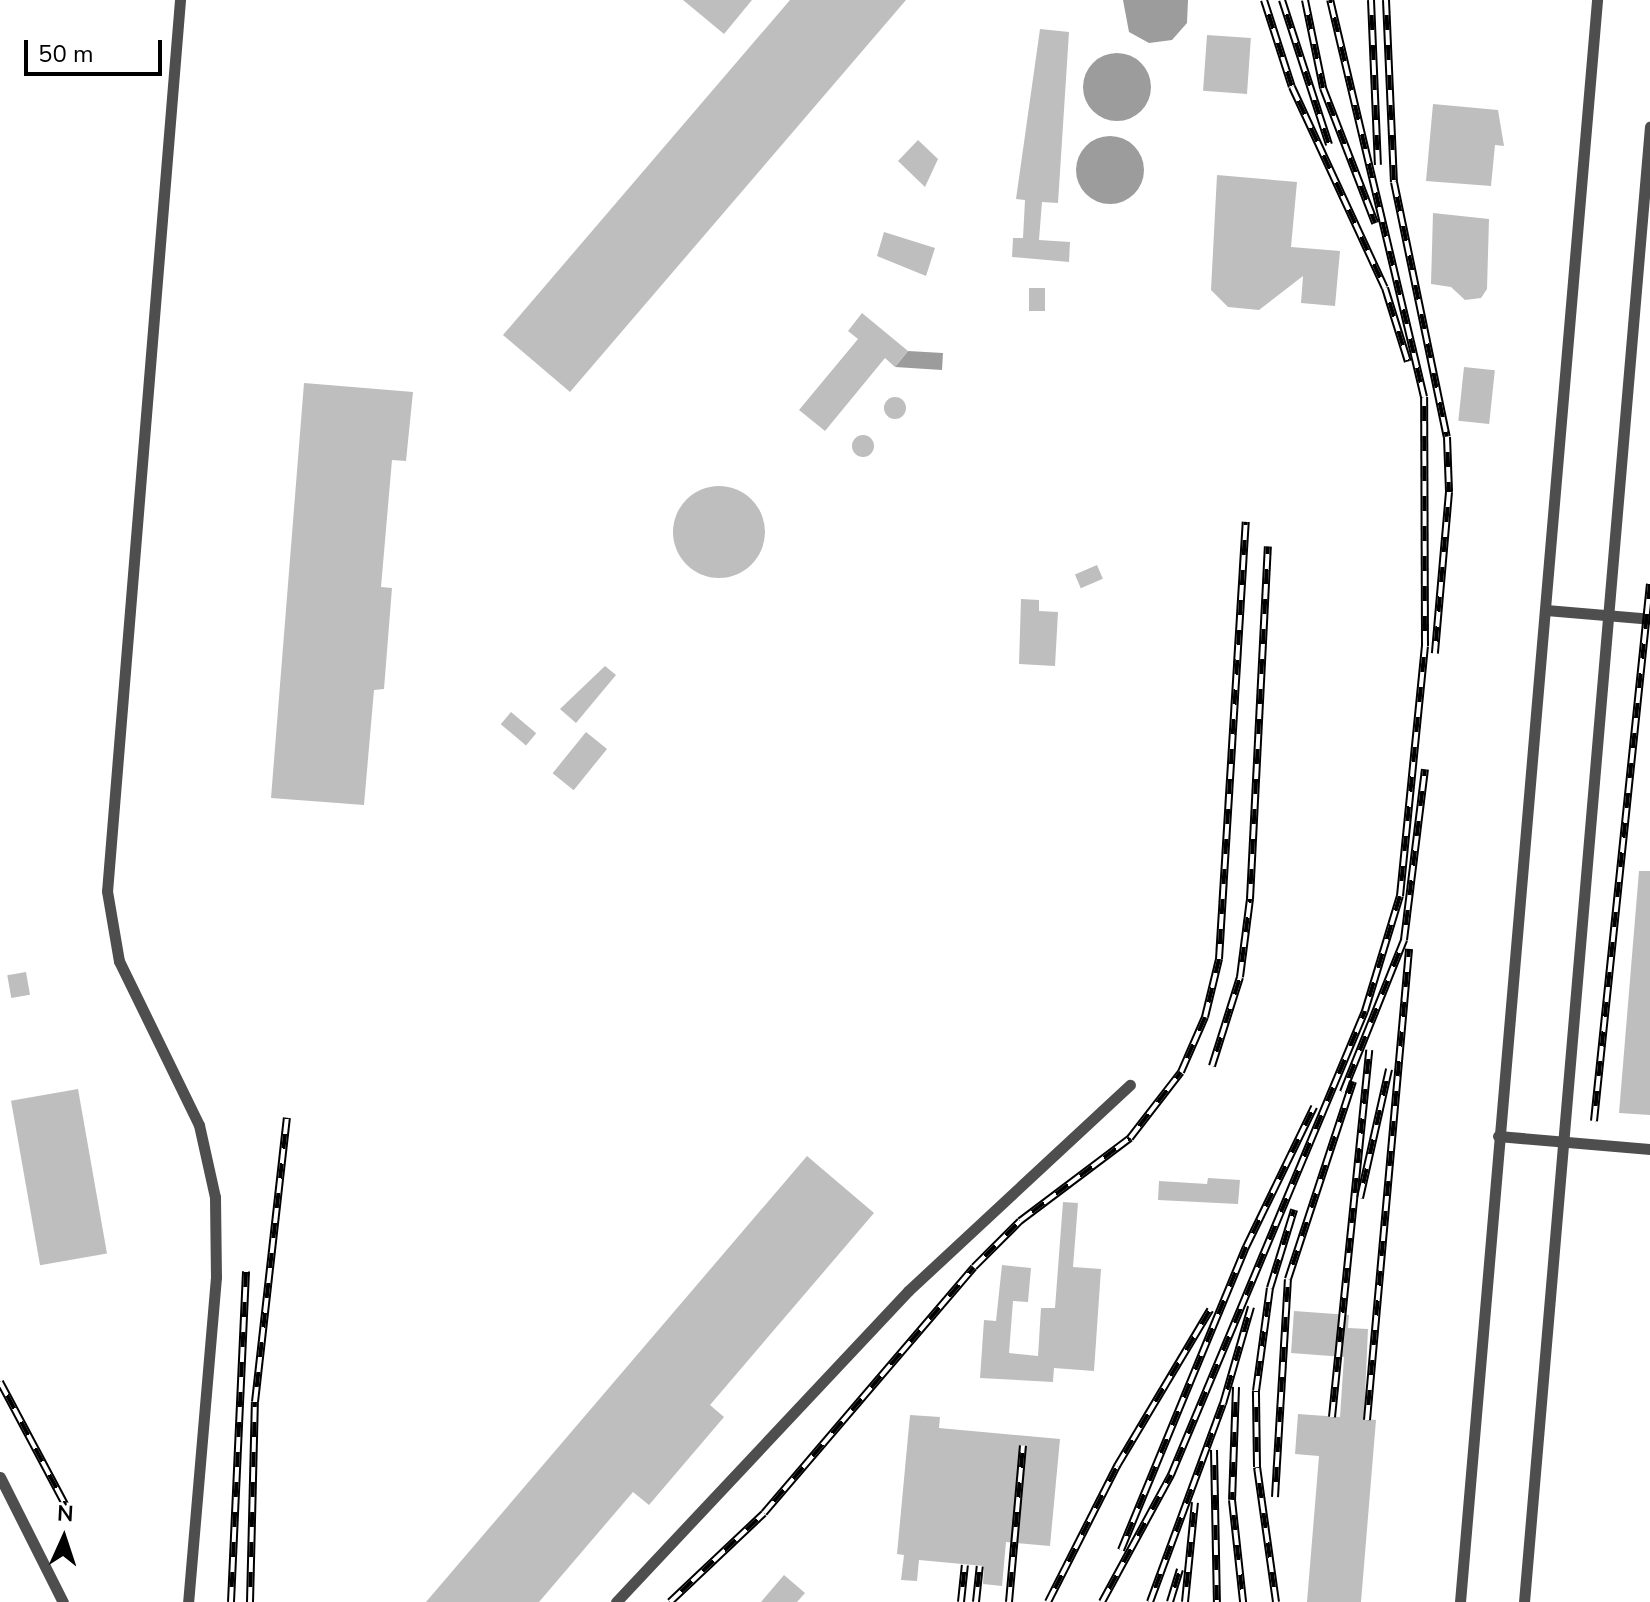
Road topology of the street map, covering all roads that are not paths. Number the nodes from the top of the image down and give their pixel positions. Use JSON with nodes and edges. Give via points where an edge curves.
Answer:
{"nodes":[{"id":1,"x":180,"y":0,"type":"edge"},
{"id":2,"x":1597,"y":0,"type":"edge"},
{"id":3,"x":1650,"y":126,"type":"edge"},
{"id":4,"x":1546,"y":610,"type":"junction"},
{"id":5,"x":1609,"y":616,"type":"junction"},
{"id":6,"x":1650,"y":619,"type":"edge"},
{"id":7,"x":1130,"y":1085,"type":"dead end"},
{"id":8,"x":1498,"y":1136,"type":"junction"},
{"id":9,"x":1562,"y":1141,"type":"junction"},
{"id":10,"x":1650,"y":1149,"type":"edge"},
{"id":11,"x":0,"y":1477,"type":"edge"},
{"id":12,"x":63,"y":1602,"type":"edge"},
{"id":13,"x":188,"y":1602,"type":"edge"},
{"id":14,"x":616,"y":1602,"type":"edge"},
{"id":15,"x":1460,"y":1602,"type":"edge"},
{"id":16,"x":1524,"y":1602,"type":"edge"}],
"edges":[{"from":1,"to":13,"type":"lane","via":[[107,891],[119,961],[199,1125],[215,1197],[215,1289]]},
{"from":2,"to":4,"type":"lane"},
{"from":3,"to":5,"type":"lane"},
{"from":4,"to":5,"type":"lane"},
{"from":4,"to":8,"type":"lane"},
{"from":5,"to":6,"type":"lane"},
{"from":5,"to":9,"type":"lane"},
{"from":7,"to":14,"type":"lane","via":[[908,1291]]},
{"from":8,"to":9,"type":"lane"},
{"from":8,"to":15,"type":"lane"},
{"from":9,"to":10,"type":"lane"},
{"from":9,"to":16,"type":"lane"},
{"from":11,"to":12,"type":"lane"}]}
